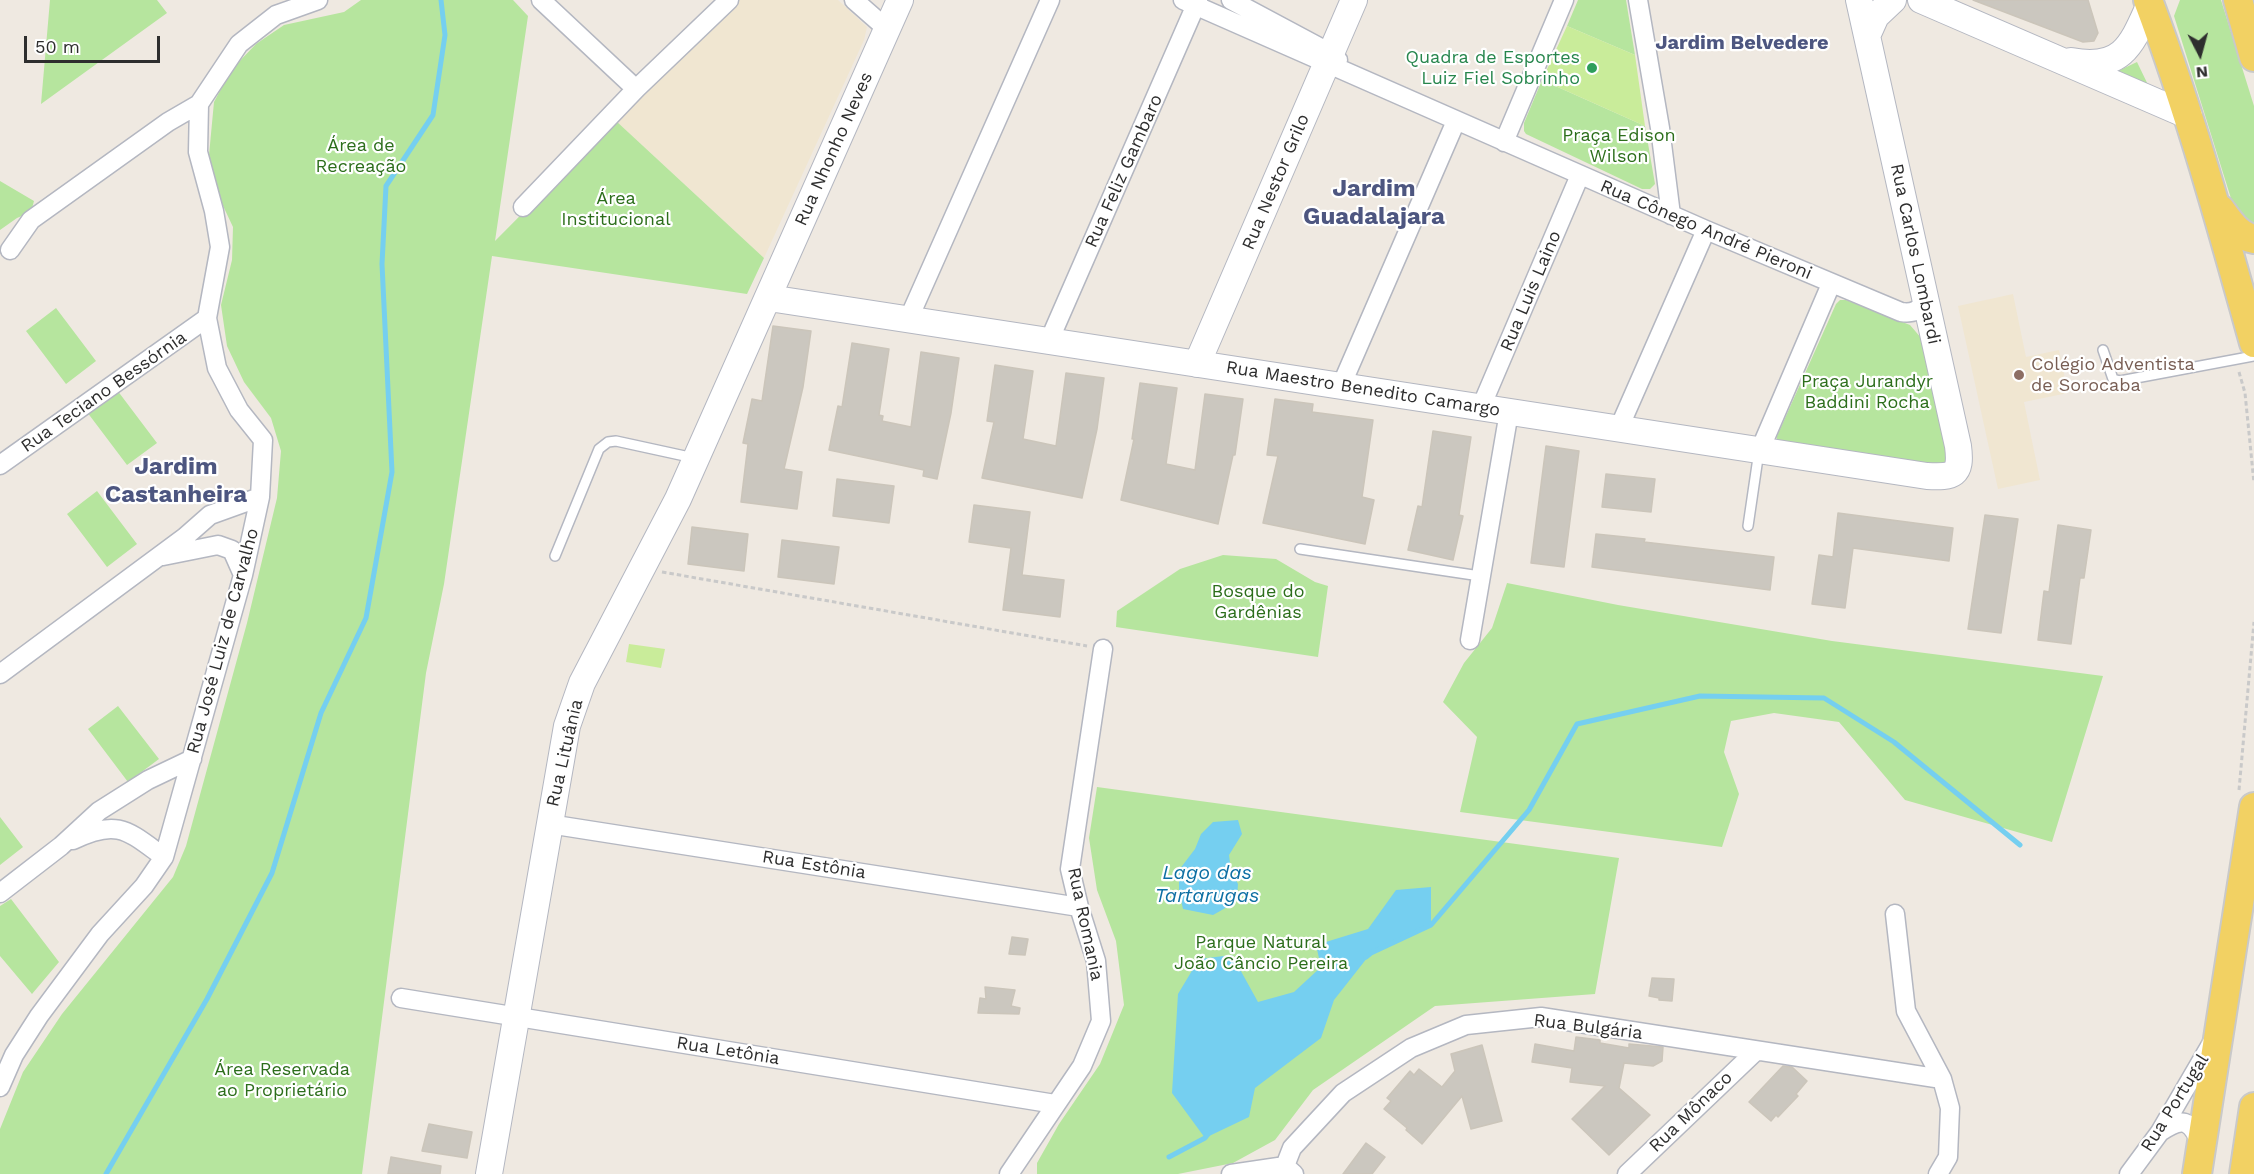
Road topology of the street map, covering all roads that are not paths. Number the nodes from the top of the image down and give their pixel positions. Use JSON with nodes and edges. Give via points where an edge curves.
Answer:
{"nodes":[{"id":1,"x":318,"y":0,"type":"edge"},
{"id":2,"x":541,"y":0,"type":"edge"},
{"id":3,"x":729,"y":0,"type":"edge"},
{"id":4,"x":854,"y":0,"type":"edge"},
{"id":5,"x":900,"y":0,"type":"edge"},
{"id":6,"x":1050,"y":0,"type":"edge"},
{"id":7,"x":1232,"y":0,"type":"edge"},
{"id":8,"x":1354,"y":0,"type":"edge"},
{"id":9,"x":1564,"y":0,"type":"edge"},
{"id":10,"x":1638,"y":0,"type":"edge"},
{"id":11,"x":1859,"y":0,"type":"edge"},
{"id":12,"x":1893,"y":0,"type":"edge"},
{"id":13,"x":1921,"y":0,"type":"edge"},
{"id":14,"x":2151,"y":1,"type":"edge"},
{"id":15,"x":1192,"y":2,"type":"edge"},
{"id":16,"x":2242,"y":3,"type":"edge"},
{"id":17,"x":887,"y":29,"type":"junction"},
{"id":18,"x":1867,"y":36,"type":"junction"},
{"id":19,"x":2055,"y":57,"type":"junction"},
{"id":20,"x":2254,"y":57,"type":"edge"},
{"id":21,"x":1329,"y":59,"type":"junction"},
{"id":22,"x":636,"y":89,"type":"junction"},
{"id":23,"x":199,"y":104,"type":"junction"},
{"id":24,"x":2188,"y":116,"type":"junction"},
{"id":25,"x":1456,"y":121,"type":"junction"},
{"id":26,"x":1504,"y":142,"type":"junction"},
{"id":27,"x":1580,"y":175,"type":"junction"},
{"id":28,"x":2215,"y":202,"type":"junction"},
{"id":29,"x":523,"y":207,"type":"dead end"},
{"id":30,"x":1671,"y":215,"type":"junction"},
{"id":31,"x":1706,"y":230,"type":"junction"},
{"id":32,"x":2254,"y":239,"type":"edge"},
{"id":33,"x":10,"y":250,"type":"dead end"},
{"id":34,"x":1831,"y":284,"type":"junction"},
{"id":35,"x":769,"y":298,"type":"junction"},
{"id":36,"x":1924,"y":298,"type":"junction"},
{"id":37,"x":207,"y":318,"type":"junction"},
{"id":38,"x":909,"y":318,"type":"junction"},
{"id":39,"x":1049,"y":341,"type":"junction"},
{"id":40,"x":2103,"y":350,"type":"dead end"},
{"id":41,"x":2245,"y":352,"type":"edge"},
{"id":42,"x":2254,"y":356,"type":"edge"},
{"id":43,"x":1197,"y":364,"type":"junction"},
{"id":44,"x":1341,"y":386,"type":"junction"},
{"id":45,"x":1481,"y":408,"type":"junction"},
{"id":46,"x":1509,"y":412,"type":"junction"},
{"id":47,"x":1619,"y":428,"type":"junction"},
{"id":48,"x":1760,"y":450,"type":"junction"},
{"id":49,"x":697,"y":458,"type":"junction"},
{"id":50,"x":0,"y":465,"type":"edge"},
{"id":51,"x":1955,"y":472,"type":"joint"},
{"id":52,"x":260,"y":497,"type":"junction"},
{"id":53,"x":1748,"y":526,"type":"dead end"},
{"id":54,"x":1300,"y":549,"type":"dead end"},
{"id":55,"x":555,"y":556,"type":"dead end"},
{"id":56,"x":159,"y":557,"type":"junction"},
{"id":57,"x":243,"y":575,"type":"junction"},
{"id":58,"x":1480,"y":576,"type":"junction"},
{"id":59,"x":1470,"y":640,"type":"dead end"},
{"id":60,"x":1103,"y":649,"type":"road end"},
{"id":61,"x":0,"y":674,"type":"edge"},
{"id":62,"x":192,"y":759,"type":"junction"},
{"id":63,"x":2254,"y":807,"type":"edge"},
{"id":64,"x":549,"y":824,"type":"junction"},
{"id":65,"x":61,"y":846,"type":"junction"},
{"id":66,"x":164,"y":857,"type":"junction"},
{"id":67,"x":0,"y":893,"type":"edge"},
{"id":68,"x":1079,"y":907,"type":"junction"},
{"id":69,"x":1895,"y":914,"type":"dead end"},
{"id":70,"x":401,"y":998,"type":"dead end"},
{"id":71,"x":515,"y":1017,"type":"junction"},
{"id":72,"x":2219,"y":1031,"type":"junction"},
{"id":73,"x":1756,"y":1051,"type":"junction"},
{"id":74,"x":1942,"y":1079,"type":"junction"},
{"id":75,"x":0,"y":1087,"type":"edge"},
{"id":76,"x":1054,"y":1104,"type":"junction"},
{"id":77,"x":2254,"y":1107,"type":"edge"},
{"id":78,"x":2160,"y":1132,"type":"junction"},
{"id":79,"x":2252,"y":1139,"type":"edge"},
{"id":80,"x":2200,"y":1144,"type":"junction"},
{"id":81,"x":1290,"y":1170,"type":"edge"},
{"id":82,"x":489,"y":1174,"type":"edge"},
{"id":83,"x":1009,"y":1174,"type":"edge"},
{"id":84,"x":1231,"y":1174,"type":"edge"},
{"id":85,"x":1627,"y":1174,"type":"edge"},
{"id":86,"x":1938,"y":1174,"type":"edge"},
{"id":87,"x":2129,"y":1174,"type":"edge"},
{"id":88,"x":2197,"y":1174,"type":"edge"},
{"id":89,"x":2244,"y":1174,"type":"edge"}],
"edges":[{"from":1,"to":23,"type":"street","via":[[276,15],[238,44]]},
{"from":2,"to":22,"type":"street"},
{"from":3,"to":22,"type":"street"},
{"from":4,"to":17,"type":"street"},
{"from":5,"to":17,"type":"street","name":"Rua Nhonho Neves"},
{"from":6,"to":38,"type":"street"},
{"from":7,"to":21,"type":"street","name":"Rua Cônego André Pieroni"},
{"from":8,"to":21,"type":"street","name":"Rua Nestor Grilo"},
{"from":9,"to":26,"type":"street"},
{"from":10,"to":30,"type":"street"},
{"from":11,"to":18,"type":"street","name":"Rua Carlos Lombardi"},
{"from":12,"to":18,"type":"street","via":[[1876,16]]},
{"from":13,"to":19,"type":"street"},
{"from":14,"to":19,"type":"street","via":[[2134,40],[2119,55],[2094,63]]},
{"from":14,"to":24,"type":"main road"},
{"from":15,"to":21,"type":"street","name":"Rua Cônego André Pieroni"},
{"from":15,"to":39,"type":"street","name":"Rua Feliz Gambaro"},
{"from":16,"to":20,"type":"main road"},
{"from":17,"to":35,"type":"street","name":"Rua Nhonho Neves"},
{"from":18,"to":36,"type":"street","name":"Rua Carlos Lombardi"},
{"from":19,"to":24,"type":"street"},
{"from":21,"to":25,"type":"street","name":"Rua Cônego André Pieroni","via":[[1351,75]]},
{"from":21,"to":43,"type":"street","name":"Rua Nestor Grilo"},
{"from":22,"to":29,"type":"street"},
{"from":23,"to":33,"type":"street","via":[[31,220]]},
{"from":23,"to":37,"type":"street","name":"Rua José Luiz de Carvalho","via":[[198,152],[220,247]]},
{"from":24,"to":28,"type":"main road"},
{"from":25,"to":26,"type":"street","name":"Rua Cônego André Pieroni"},
{"from":25,"to":44,"type":"street"},
{"from":26,"to":27,"type":"street","name":"Rua Cônego André Pieroni"},
{"from":27,"to":30,"type":"street","name":"Rua Cônego André Pieroni"},
{"from":27,"to":45,"type":"street","name":"Rua Luis Laino"},
{"from":28,"to":32,"type":"main road","via":[[2234,228]]},
{"from":28,"to":41,"type":"main road"},
{"from":30,"to":31,"type":"street","name":"Rua Cônego André Pieroni"},
{"from":31,"to":34,"type":"street","name":"Rua Cônego André Pieroni"},
{"from":31,"to":47,"type":"street"},
{"from":34,"to":36,"type":"street","name":"Rua Cônego André Pieroni","via":[[1900,312],[1916,310],[1923,305]]},
{"from":34,"to":48,"type":"street"},
{"from":35,"to":38,"type":"street","name":"Rua Maestro Benedito Camargo"},
{"from":35,"to":49,"type":"street","name":"Rua Lituânia"},
{"from":36,"to":51,"type":"street","name":"Rua Carlos Lombardi","via":[[1958,446],[1960,461]]},
{"from":37,"to":50,"type":"street","name":"Rua Teciano Bessórnia"},
{"from":37,"to":52,"type":"street","name":"Rua José Luiz de Carvalho","via":[[217,368],[239,410],[263,440]]},
{"from":38,"to":39,"type":"street","name":"Rua Maestro Benedito Camargo"},
{"from":39,"to":43,"type":"street","name":"Rua Maestro Benedito Camargo"},
{"from":40,"to":41,"type":"lane","via":[[2113,379],[2120,381]]},
{"from":41,"to":42,"type":"lane"},
{"from":43,"to":44,"type":"street","name":"Rua Maestro Benedito Camargo"},
{"from":44,"to":45,"type":"street","name":"Rua Maestro Benedito Camargo"},
{"from":45,"to":46,"type":"street","name":"Rua Maestro Benedito Camargo"},
{"from":46,"to":47,"type":"street","name":"Rua Maestro Benedito Camargo"},
{"from":46,"to":58,"type":"street"},
{"from":47,"to":48,"type":"street","name":"Rua Maestro Benedito Camargo"},
{"from":48,"to":51,"type":"street","name":"Rua Maestro Benedito Camargo","via":[[1927,476],[1948,477]]},
{"from":48,"to":53,"type":"lane"},
{"from":49,"to":55,"type":"lane","via":[[616,441],[603,444]]},
{"from":49,"to":64,"type":"street","name":"Rua Lituânia","via":[[582,683],[571,712]]},
{"from":52,"to":56,"type":"street","via":[[210,515]]},
{"from":52,"to":57,"type":"street","name":"Rua José Luiz de Carvalho"},
{"from":54,"to":58,"type":"lane"},
{"from":56,"to":57,"type":"street","via":[[218,545],[232,550]]},
{"from":56,"to":61,"type":"street"},
{"from":57,"to":62,"type":"street","name":"Rua José Luiz de Carvalho"},
{"from":58,"to":59,"type":"street"},
{"from":60,"to":68,"type":"street","name":"Rua Romania","via":[[1070,869]]},
{"from":62,"to":65,"type":"street","via":[[148,780],[99,811]]},
{"from":62,"to":66,"type":"street","name":"Rua José Luiz de Carvalho"},
{"from":63,"to":72,"type":"main road"},
{"from":64,"to":68,"type":"street","name":"Rua Estônia"},
{"from":64,"to":71,"type":"street","name":"Rua Lituânia"},
{"from":65,"to":66,"type":"street","via":[[107,828],[128,831]]},
{"from":65,"to":67,"type":"street"},
{"from":66,"to":75,"type":"street","name":"Rua José Luiz de Carvalho","via":[[39,1016],[14,1055]]},
{"from":68,"to":76,"type":"street","name":"Rua Romania","via":[[1096,961],[1101,1022],[1082,1066]]},
{"from":69,"to":74,"type":"street","via":[[1906,1011]]},
{"from":70,"to":71,"type":"street","name":"Rua Letônia"},
{"from":71,"to":76,"type":"street","name":"Rua Letônia"},
{"from":71,"to":82,"type":"street","name":"Rua Lituânia"},
{"from":72,"to":78,"type":"street","name":"Rua Portugal"},
{"from":72,"to":80,"type":"main road"},
{"from":73,"to":74,"type":"street","name":"Rua Bulgária"},
{"from":73,"to":81,"type":"street","name":"Rua Bulgária","via":[[1541,1017],[1466,1025],[1411,1048],[1343,1093],[1293,1148]]},
{"from":73,"to":85,"type":"street","name":"Rua Mônaco"},
{"from":74,"to":86,"type":"street","via":[[1950,1108],[1948,1157]]},
{"from":76,"to":83,"type":"street","name":"Rua Romania"},
{"from":77,"to":79,"type":"main road"},
{"from":78,"to":80,"type":"street","via":[[2180,1122],[2187,1123],[2195,1130]]},
{"from":78,"to":87,"type":"street","name":"Rua Portugal"},
{"from":79,"to":89,"type":"main road"},
{"from":80,"to":88,"type":"main road"},
{"from":81,"to":84,"type":"street"}]}
